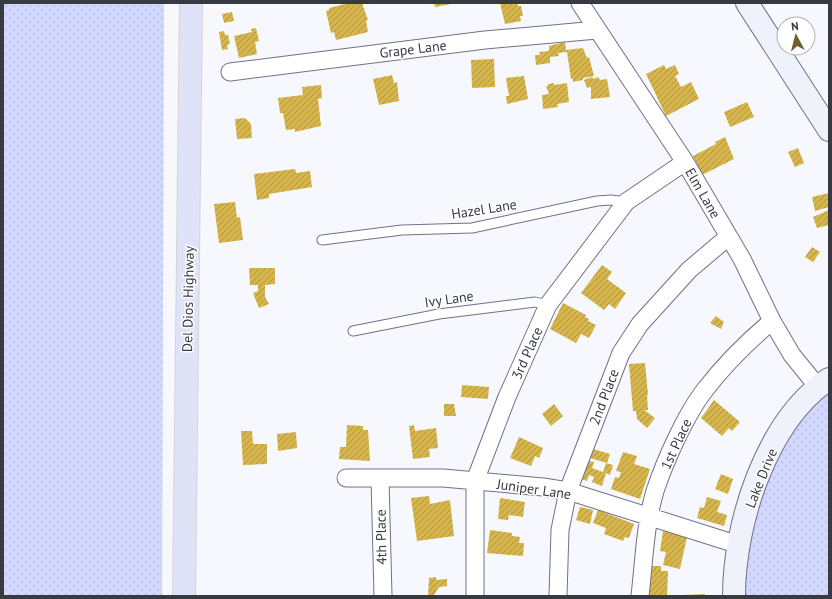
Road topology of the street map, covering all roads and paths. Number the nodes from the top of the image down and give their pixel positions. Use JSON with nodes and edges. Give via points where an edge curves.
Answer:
{"nodes":[{"id":1,"x":191,"y":3,"type":"edge"},
{"id":2,"x":580,"y":3,"type":"edge"},
{"id":3,"x":747,"y":3,"type":"edge"},
{"id":4,"x":597,"y":30,"type":"junction"},
{"id":5,"x":230,"y":72,"type":"dead end"},
{"id":6,"x":829,"y":130,"type":"edge"},
{"id":7,"x":685,"y":162,"type":"junction"},
{"id":8,"x":626,"y":202,"type":"junction"},
{"id":9,"x":728,"y":237,"type":"junction"},
{"id":10,"x":322,"y":240,"type":"dead end"},
{"id":11,"x":548,"y":305,"type":"junction"},
{"id":12,"x":772,"y":321,"type":"junction"},
{"id":13,"x":353,"y":331,"type":"dead end"},
{"id":14,"x":823,"y":383,"type":"edge"},
{"id":15,"x":346,"y":478,"type":"dead end"},
{"id":16,"x":380,"y":479,"type":"junction"},
{"id":17,"x":475,"y":481,"type":"junction"},
{"id":18,"x":568,"y":491,"type":"junction"},
{"id":19,"x":649,"y":517,"type":"junction"},
{"id":20,"x":739,"y":545,"type":"junction"},
{"id":21,"x":184,"y":596,"type":"edge"},
{"id":22,"x":383,"y":596,"type":"edge"},
{"id":23,"x":474,"y":596,"type":"edge"},
{"id":24,"x":558,"y":596,"type":"edge"},
{"id":25,"x":640,"y":596,"type":"edge"},
{"id":26,"x":734,"y":596,"type":"edge"}],
"edges":[{"from":1,"to":21,"type":"main road","name":"Del Dios Highway"},
{"from":2,"to":4,"type":"street","name":"Elm Lane"},
{"from":3,"to":6,"type":"street"},
{"from":4,"to":5,"type":"street","name":"Grape Lane","via":[[485,40]]},
{"from":4,"to":7,"type":"street","name":"Elm Lane"},
{"from":7,"to":8,"type":"street","name":"3rd Place"},
{"from":7,"to":9,"type":"street","name":"Elm Lane"},
{"from":8,"to":10,"type":"lane","name":"Hazel Lane","via":[[597,201],[472,228],[402,230]]},
{"from":8,"to":11,"type":"street","name":"3rd Place"},
{"from":9,"to":12,"type":"street","name":"Elm Lane","via":[[742,259]]},
{"from":9,"to":18,"type":"street","name":"2nd Place","via":[[689,270],[640,324],[621,353]]},
{"from":11,"to":13,"type":"lane","name":"Ivy Lane","via":[[535,302],[439,314]]},
{"from":11,"to":17,"type":"street","name":"3rd Place","via":[[507,396]]},
{"from":12,"to":14,"type":"street","name":"Elm Lane","via":[[792,355]]},
{"from":12,"to":19,"type":"street","name":"1st Place","via":[[747,342],[704,391],[675,441],[655,491]]},
{"from":14,"to":20,"type":"street","name":"Lake Drive","via":[[789,420],[768,456],[745,516]]},
{"from":15,"to":16,"type":"street","name":"Juniper Lane"},
{"from":16,"to":17,"type":"street","name":"Juniper Lane","via":[[443,478]]},
{"from":16,"to":22,"type":"street","name":"4th Place"},
{"from":17,"to":18,"type":"street","name":"Juniper Lane"},
{"from":17,"to":23,"type":"street","name":"3rd Place"},
{"from":18,"to":19,"type":"street","name":"Juniper Lane"},
{"from":18,"to":24,"type":"street","name":"2nd Place","via":[[560,530]]},
{"from":19,"to":20,"type":"street","name":"Juniper Lane"},
{"from":19,"to":25,"type":"street","name":"1st Place"},
{"from":20,"to":26,"type":"street","name":"Lake Drive","via":[[735,562]]}]}
